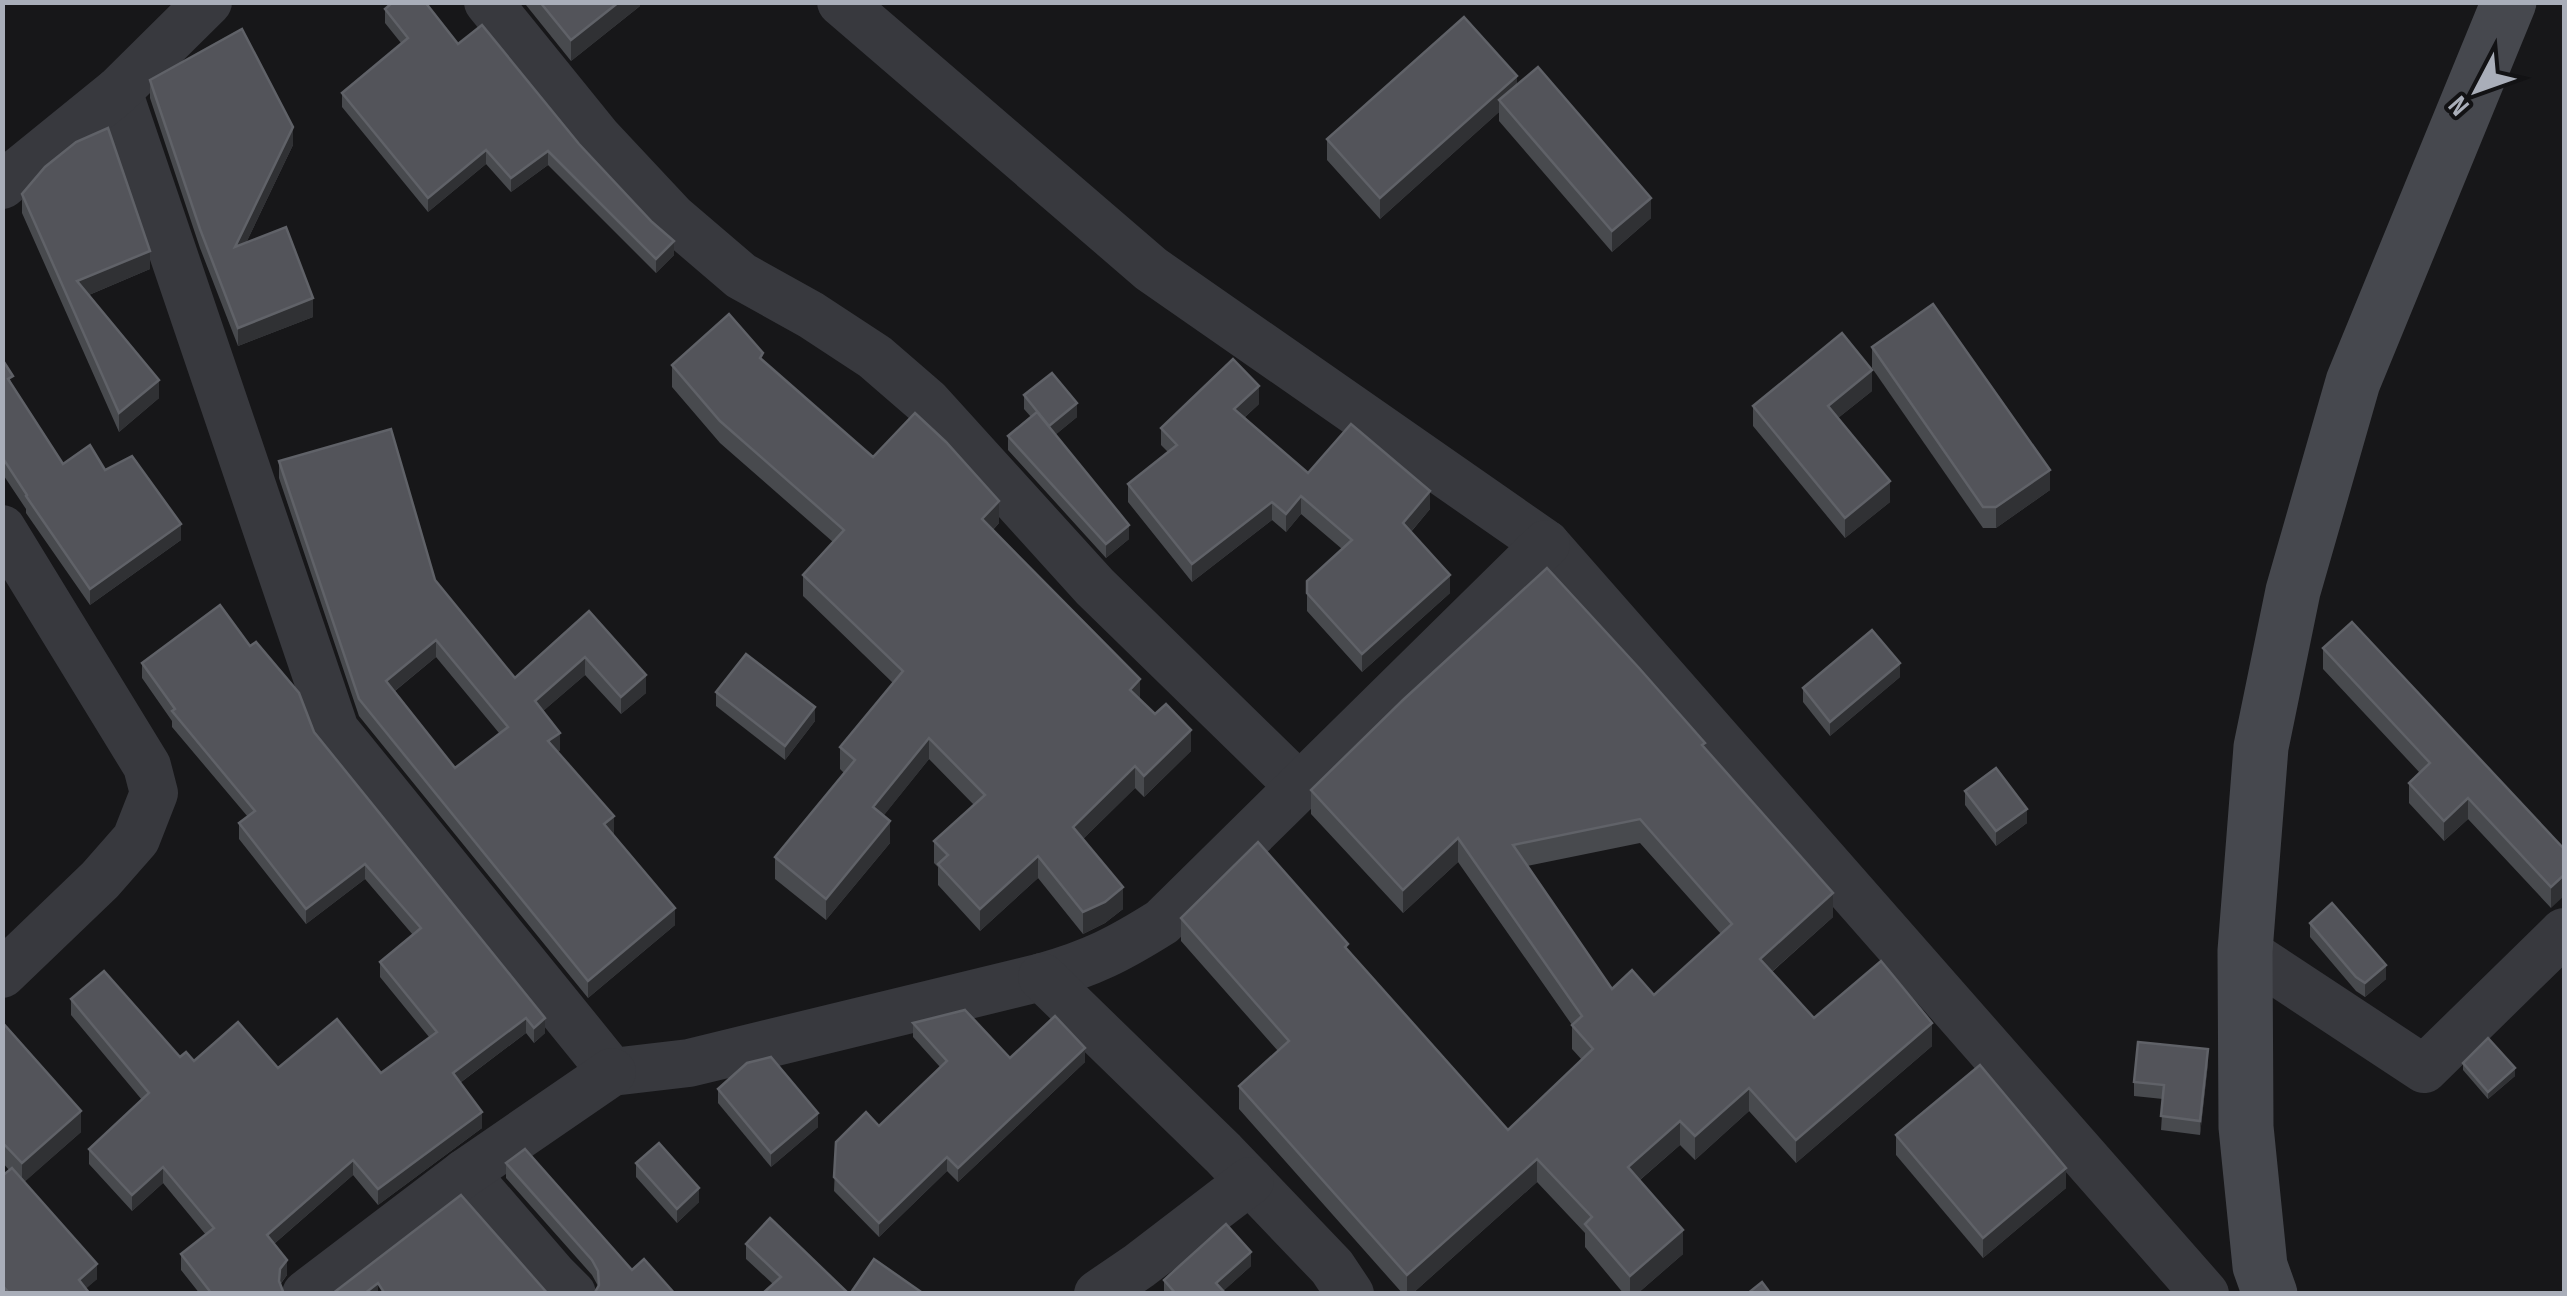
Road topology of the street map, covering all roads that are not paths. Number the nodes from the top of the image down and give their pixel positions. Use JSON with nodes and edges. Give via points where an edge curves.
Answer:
{"nodes":[{"id":1,"x":208,"y":2,"type":"edge"},
{"id":2,"x":488,"y":2,"type":"edge"},
{"id":3,"x":841,"y":2,"type":"edge"},
{"id":4,"x":2508,"y":2,"type":"edge"},
{"id":5,"x":118,"y":90,"type":"junction"},
{"id":6,"x":2,"y":185,"type":"edge"},
{"id":7,"x":2,"y":529,"type":"edge"},
{"id":8,"x":1546,"y":544,"type":"junction"},
{"id":9,"x":1300,"y":787,"type":"junction"},
{"id":10,"x":2564,"y":932,"type":"edge"},
{"id":11,"x":2244,"y":951,"type":"junction"},
{"id":12,"x":2,"y":974,"type":"edge"},
{"id":13,"x":1042,"y":976,"type":"junction"},
{"id":14,"x":612,"y":1072,"type":"junction"},
{"id":15,"x":465,"y":1173,"type":"junction"},
{"id":16,"x":1250,"y":1181,"type":"junction"},
{"id":17,"x":2256,"y":1284,"type":"edge"},
{"id":18,"x":306,"y":1294,"type":"edge"},
{"id":19,"x":572,"y":1294,"type":"edge"},
{"id":20,"x":1098,"y":1294,"type":"edge"},
{"id":21,"x":1350,"y":1294,"type":"edge"},
{"id":22,"x":2205,"y":1294,"type":"edge"}],
"edges":[{"from":1,"to":5,"type":"street"},
{"from":2,"to":9,"type":"street","via":[[599,139],[672,216],[741,276],[875,356],[927,402],[1095,586]]},
{"from":3,"to":8,"type":"street","via":[[1151,270]]},
{"from":4,"to":11,"type":"street","via":[[2353,382],[2293,591],[2261,747]]},
{"from":5,"to":6,"type":"street"},
{"from":5,"to":14,"type":"street","via":[[335,730]]},
{"from":7,"to":12,"type":"street","via":[[147,766],[154,793],[136,839]]},
{"from":8,"to":9,"type":"street"},
{"from":8,"to":22,"type":"street"},
{"from":9,"to":13,"type":"street","via":[[1162,922],[1124,947]]},
{"from":10,"to":11,"type":"street","via":[[2424,1069]]},
{"from":11,"to":17,"type":"street"},
{"from":13,"to":14,"type":"street","via":[[689,1063]]},
{"from":13,"to":16,"type":"street"},
{"from":14,"to":15,"type":"street"},
{"from":15,"to":18,"type":"street"},
{"from":15,"to":19,"type":"street"},
{"from":16,"to":20,"type":"street"},
{"from":16,"to":21,"type":"street"}]}
